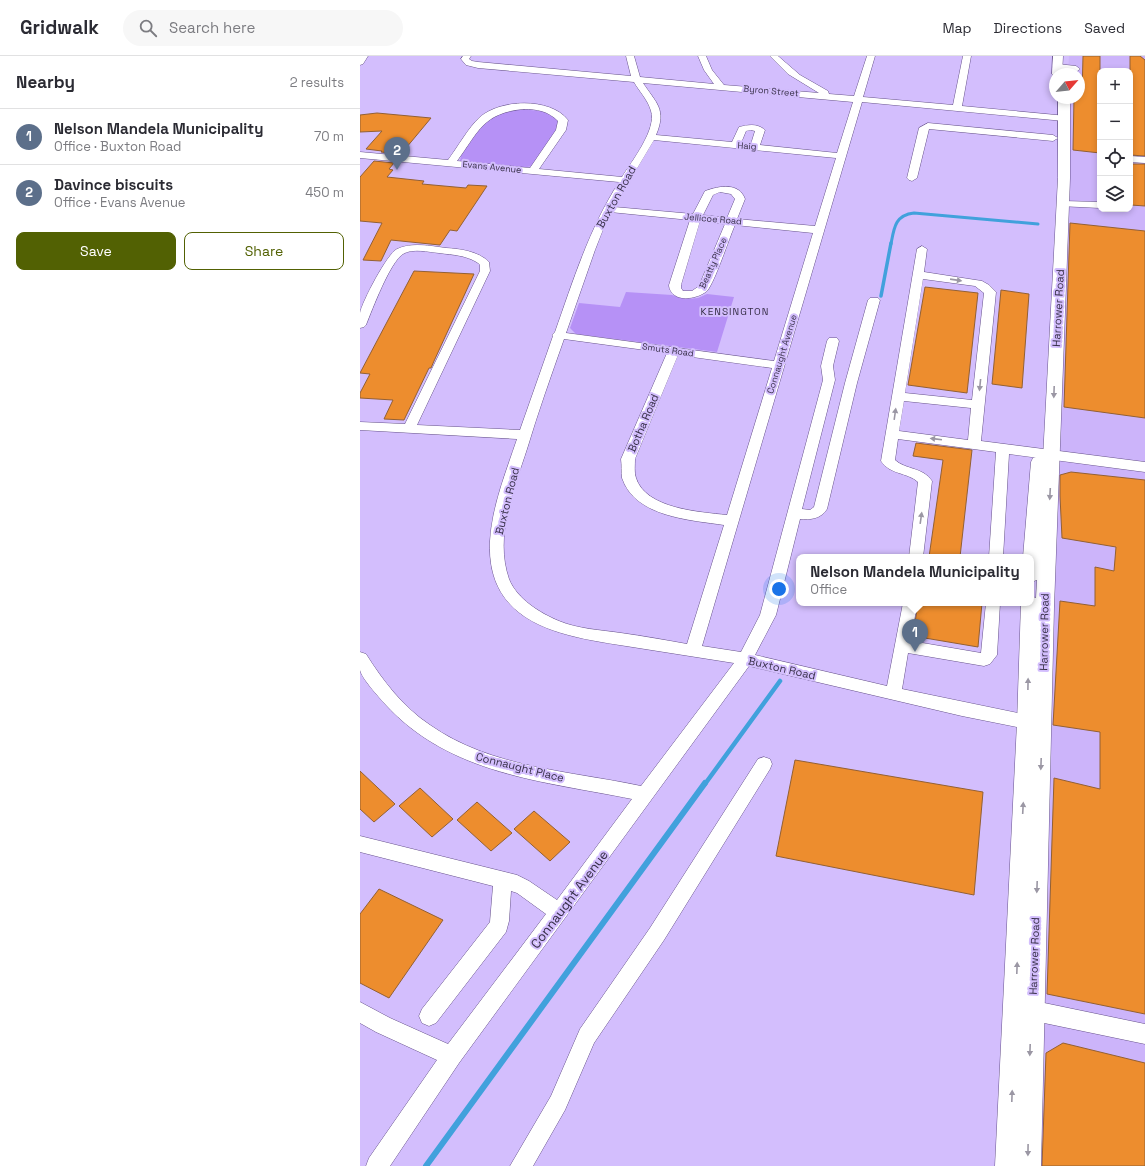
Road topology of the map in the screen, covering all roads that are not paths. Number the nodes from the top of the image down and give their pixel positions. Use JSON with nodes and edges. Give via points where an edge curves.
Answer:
{"nodes":[{"id":1,"x":364,"y":56,"type":"edge"},
{"id":2,"x":467,"y":56,"type":"edge"},
{"id":3,"x":630,"y":56,"type":"edge"},
{"id":4,"x":702,"y":56,"type":"edge"},
{"id":5,"x":774,"y":56,"type":"edge"},
{"id":6,"x":872,"y":56,"type":"edge"},
{"id":7,"x":967,"y":56,"type":"edge"},
{"id":8,"x":1058,"y":56,"type":"edge"},
{"id":9,"x":1066,"y":56,"type":"edge"},
{"id":10,"x":536,"y":60,"type":"dead end"},
{"id":11,"x":360,"y":62,"type":"edge"},
{"id":12,"x":1063,"y":68,"type":"edge"},
{"id":13,"x":1064,"y":68,"type":"edge"},
{"id":14,"x":530,"y":69,"type":"junction"},
{"id":15,"x":637,"y":80,"type":"junction"},
{"id":16,"x":721,"y":87,"type":"junction"},
{"id":17,"x":832,"y":96,"type":"junction"},
{"id":18,"x":858,"y":99,"type":"junction"},
{"id":19,"x":1056,"y":104,"type":"edge"},
{"id":20,"x":1062,"y":104,"type":"edge"},
{"id":21,"x":957,"y":108,"type":"junction"},
{"id":22,"x":1059,"y":117,"type":"junction"},
{"id":23,"x":652,"y":137,"type":"junction"},
{"id":24,"x":1053,"y":138,"type":"junction"},
{"id":25,"x":735,"y":145,"type":"junction"},
{"id":26,"x":755,"y":147,"type":"junction"},
{"id":27,"x":360,"y":155,"type":"edge"},
{"id":28,"x":842,"y":156,"type":"junction"},
{"id":29,"x":1133,"y":159,"type":"edge"},
{"id":30,"x":1145,"y":160,"type":"edge"},
{"id":31,"x":451,"y":163,"type":"junction"},
{"id":32,"x":532,"y":172,"type":"junction"},
{"id":33,"x":912,"y":178,"type":"dead end"},
{"id":34,"x":624,"y":180,"type":"junction"},
{"id":35,"x":1063,"y":204,"type":"junction"},
{"id":36,"x":1097,"y":206,"type":"edge"},
{"id":37,"x":607,"y":209,"type":"junction"},
{"id":38,"x":696,"y":218,"type":"junction"},
{"id":39,"x":732,"y":221,"type":"junction"},
{"id":40,"x":819,"y":230,"type":"junction"},
{"id":41,"x":922,"y":250,"type":"dead end"},
{"id":42,"x":918,"y":275,"type":"junction"},
{"id":43,"x":874,"y":300,"type":"dead end"},
{"id":44,"x":360,"y":325,"type":"edge"},
{"id":45,"x":558,"y":335,"type":"junction"},
{"id":46,"x":833,"y":341,"type":"dead end"},
{"id":47,"x":674,"y":350,"type":"junction"},
{"id":48,"x":779,"y":365,"type":"junction"},
{"id":49,"x":830,"y":380,"type":"junction"},
{"id":50,"x":851,"y":383,"type":"junction"},
{"id":51,"x":898,"y":396,"type":"junction"},
{"id":52,"x":978,"y":405,"type":"junction"},
{"id":53,"x":360,"y":426,"type":"edge"},
{"id":54,"x":409,"y":429,"type":"junction"},
{"id":55,"x":893,"y":434,"type":"junction"},
{"id":56,"x":525,"y":435,"type":"junction"},
{"id":57,"x":974,"y":444,"type":"junction"},
{"id":58,"x":1003,"y":448,"type":"junction"},
{"id":59,"x":1046,"y":454,"type":"junction"},
{"id":60,"x":1145,"y":468,"type":"edge"},
{"id":61,"x":795,"y":513,"type":"junction"},
{"id":62,"x":732,"y":521,"type":"junction"},
{"id":63,"x":916,"y":554,"type":"edge"},
{"id":64,"x":996,"y":554,"type":"edge"},
{"id":65,"x":1034,"y":554,"type":"edge"},
{"id":66,"x":910,"y":606,"type":"edge"},
{"id":67,"x":993,"y":606,"type":"edge"},
{"id":68,"x":1030,"y":606,"type":"edge"},
{"id":69,"x":906,"y":647,"type":"junction"},
{"id":70,"x":693,"y":651,"type":"junction"},
{"id":71,"x":360,"y":658,"type":"edge"},
{"id":72,"x":745,"y":660,"type":"junction"},
{"id":73,"x":897,"y":695,"type":"junction"},
{"id":74,"x":1035,"y":724,"type":"junction"},
{"id":75,"x":764,"y":764,"type":"dead end"},
{"id":76,"x":646,"y":795,"type":"junction"},
{"id":77,"x":360,"y":844,"type":"edge"},
{"id":78,"x":502,"y":880,"type":"junction"},
{"id":79,"x":559,"y":912,"type":"junction"},
{"id":80,"x":1024,"y":1009,"type":"junction"},
{"id":81,"x":360,"y":1012,"type":"edge"},
{"id":82,"x":429,"y":1016,"type":"dead end"},
{"id":83,"x":1145,"y":1034,"type":"edge"},
{"id":84,"x":452,"y":1056,"type":"junction"},
{"id":85,"x":377,"y":1166,"type":"edge"},
{"id":86,"x":521,"y":1166,"type":"edge"},
{"id":87,"x":1009,"y":1166,"type":"edge"},
{"id":88,"x":1027,"y":1166,"type":"edge"}],
"edges":[{"from":1,"to":11,"type":"street"},
{"from":2,"to":14,"type":"street","name":"Byron Street","via":[[464,59],[467,62],[478,65]]},
{"from":3,"to":15,"type":"street","name":"Buxton Road","via":[[631,67]]},
{"from":4,"to":16,"type":"street","via":[[708,70]]},
{"from":5,"to":17,"type":"street","via":[[795,76]]},
{"from":6,"to":18,"type":"street","name":"Connaught Avenue"},
{"from":7,"to":21,"type":"street"},
{"from":8,"to":12,"type":"main road"},
{"from":9,"to":13,"type":"main road"},
{"from":10,"to":14,"type":"street"},
{"from":14,"to":15,"type":"street","name":"Byron Street"},
{"from":15,"to":16,"type":"street","name":"Byron Street"},
{"from":15,"to":23,"type":"street","name":"Buxton Road","via":[[654,104],[657,116]]},
{"from":16,"to":17,"type":"street","name":"Byron Street"},
{"from":17,"to":18,"type":"street","name":"Byron Street"},
{"from":18,"to":21,"type":"street","name":"Byron Street"},
{"from":18,"to":28,"type":"street","name":"Connaught Avenue"},
{"from":19,"to":22,"type":"main road","name":"Harrower Road"},
{"from":20,"to":22,"type":"main road","name":"Harrower Road"},
{"from":21,"to":22,"type":"street","name":"Byron Street"},
{"from":22,"to":24,"type":"main road","name":"Harrower Road"},
{"from":22,"to":35,"type":"main road","name":"Harrower Road"},
{"from":23,"to":25,"type":"street","name":"Haig"},
{"from":23,"to":34,"type":"street","name":"Buxton Road"},
{"from":24,"to":33,"type":"street","via":[[928,126],[924,128]]},
{"from":24,"to":59,"type":"main road","name":"Harrower Road","via":[[1056,186],[1051,321],[1049,352],[1043,381]]},
{"from":25,"to":26,"type":"street","name":"Haig"},
{"from":25,"to":26,"type":"street","via":[[742,129],[752,126],[760,130]]},
{"from":26,"to":28,"type":"street","name":"Haig"},
{"from":27,"to":31,"type":"street","name":"Evans Avenue"},
{"from":28,"to":40,"type":"street","name":"Connaught Avenue"},
{"from":29,"to":30,"type":"street"},
{"from":31,"to":32,"type":"street","name":"Evans Avenue"},
{"from":31,"to":32,"type":"street","via":[[486,116],[506,109],[537,107],[556,113],[563,120],[563,124]]},
{"from":32,"to":34,"type":"street","name":"Evans Avenue"},
{"from":34,"to":37,"type":"street","name":"Buxton Road"},
{"from":35,"to":36,"type":"street"},
{"from":35,"to":59,"type":"main road","name":"Harrower Road","one_way":true},
{"from":37,"to":38,"type":"street","name":"Jellicoe Road"},
{"from":37,"to":45,"type":"street","name":"Buxton Road","via":[[589,249]]},
{"from":38,"to":39,"type":"street","name":"Jellicoe Road"},
{"from":38,"to":39,"type":"street","name":"Beatty Place","via":[[709,193],[725,189],[740,196]]},
{"from":38,"to":39,"type":"street","name":"Beatty Place","via":[[675,285],[677,291],[685,294],[698,293],[704,287]]},
{"from":39,"to":40,"type":"street","name":"Jellicoe Road"},
{"from":40,"to":48,"type":"street","name":"Connaught Avenue"},
{"from":41,"to":42,"type":"street"},
{"from":42,"to":51,"type":"street"},
{"from":42,"to":52,"type":"street","one_way":true,"via":[[978,283],[990,292]]},
{"from":43,"to":50,"type":"street"},
{"from":44,"to":54,"type":"street","via":[[390,263],[399,252],[419,248],[458,252],[474,256],[485,264],[485,271]]},
{"from":45,"to":47,"type":"street","name":"Smuts Road"},
{"from":45,"to":56,"type":"street","name":"Buxton Road"},
{"from":46,"to":49,"type":"street","name":"Connaught Avenue","via":[[827,366]]},
{"from":47,"to":48,"type":"street","name":"Smuts Road"},
{"from":47,"to":62,"type":"street","name":"Botha Road","via":[[628,458],[631,485],[637,494],[659,507]]},
{"from":48,"to":62,"type":"street","name":"Connaught Avenue"},
{"from":49,"to":50,"type":"street"},
{"from":49,"to":61,"type":"street","name":"Connaught Avenue"},
{"from":50,"to":61,"type":"street","via":[[820,509],[809,515]]},
{"from":51,"to":52,"type":"street"},
{"from":55,"to":51,"type":"street","one_way":true},
{"from":52,"to":57,"type":"street"},
{"from":53,"to":54,"type":"street"},
{"from":54,"to":56,"type":"street"},
{"from":57,"to":55,"type":"street","one_way":true},
{"from":63,"to":55,"type":"street","one_way":true,"via":[[925,481],[921,476],[891,466],[888,461]]},
{"from":56,"to":70,"type":"street","name":"Buxton Road","via":[[507,494],[497,544],[500,574],[511,595],[530,612],[562,628],[584,634]]},
{"from":57,"to":58,"type":"street"},
{"from":58,"to":59,"type":"street"},
{"from":58,"to":64,"type":"street"},
{"from":59,"to":60,"type":"street"},
{"from":59,"to":65,"type":"main road","name":"Harrower Road"},
{"from":59,"to":74,"type":"main road","name":"Harrower Road","one_way":true,"via":[[1045,607]]},
{"from":61,"to":72,"type":"street","name":"Connaught Avenue","via":[[768,615]]},
{"from":62,"to":70,"type":"street","name":"Connaught Avenue"},
{"from":66,"to":69,"type":"street"},
{"from":67,"to":69,"type":"street","via":[[989,656],[984,660]]},
{"from":74,"to":68,"type":"main road","name":"Harrower Road","one_way":true},
{"from":69,"to":73,"type":"street"},
{"from":70,"to":72,"type":"street","name":"Buxton Road"},
{"from":71,"to":76,"type":"street","name":"Connaught Place","via":[[388,697],[406,715],[424,731],[451,747],[483,760],[522,770]]},
{"from":72,"to":73,"type":"street","name":"Buxton Road"},
{"from":72,"to":76,"type":"street","name":"Connaught Avenue"},
{"from":73,"to":74,"type":"street","name":"Buxton Road"},
{"from":74,"to":80,"type":"main road","name":"Harrower Road"},
{"from":75,"to":86,"type":"street","via":[[657,934],[587,1036],[558,1104]]},
{"from":76,"to":79,"type":"street","name":"Connaught Avenue"},
{"from":77,"to":78,"type":"street"},
{"from":78,"to":79,"type":"street","via":[[523,887]]},
{"from":78,"to":82,"type":"street","via":[[499,926]]},
{"from":79,"to":84,"type":"street","name":"Connaught Avenue"},
{"from":80,"to":83,"type":"street"},
{"from":87,"to":80,"type":"main road","name":"Harrower Road","one_way":true},
{"from":80,"to":88,"type":"main road","name":"Harrower Road","one_way":true},
{"from":81,"to":84,"type":"street"},
{"from":84,"to":85,"type":"street","name":"Connaught Avenue"}]}
